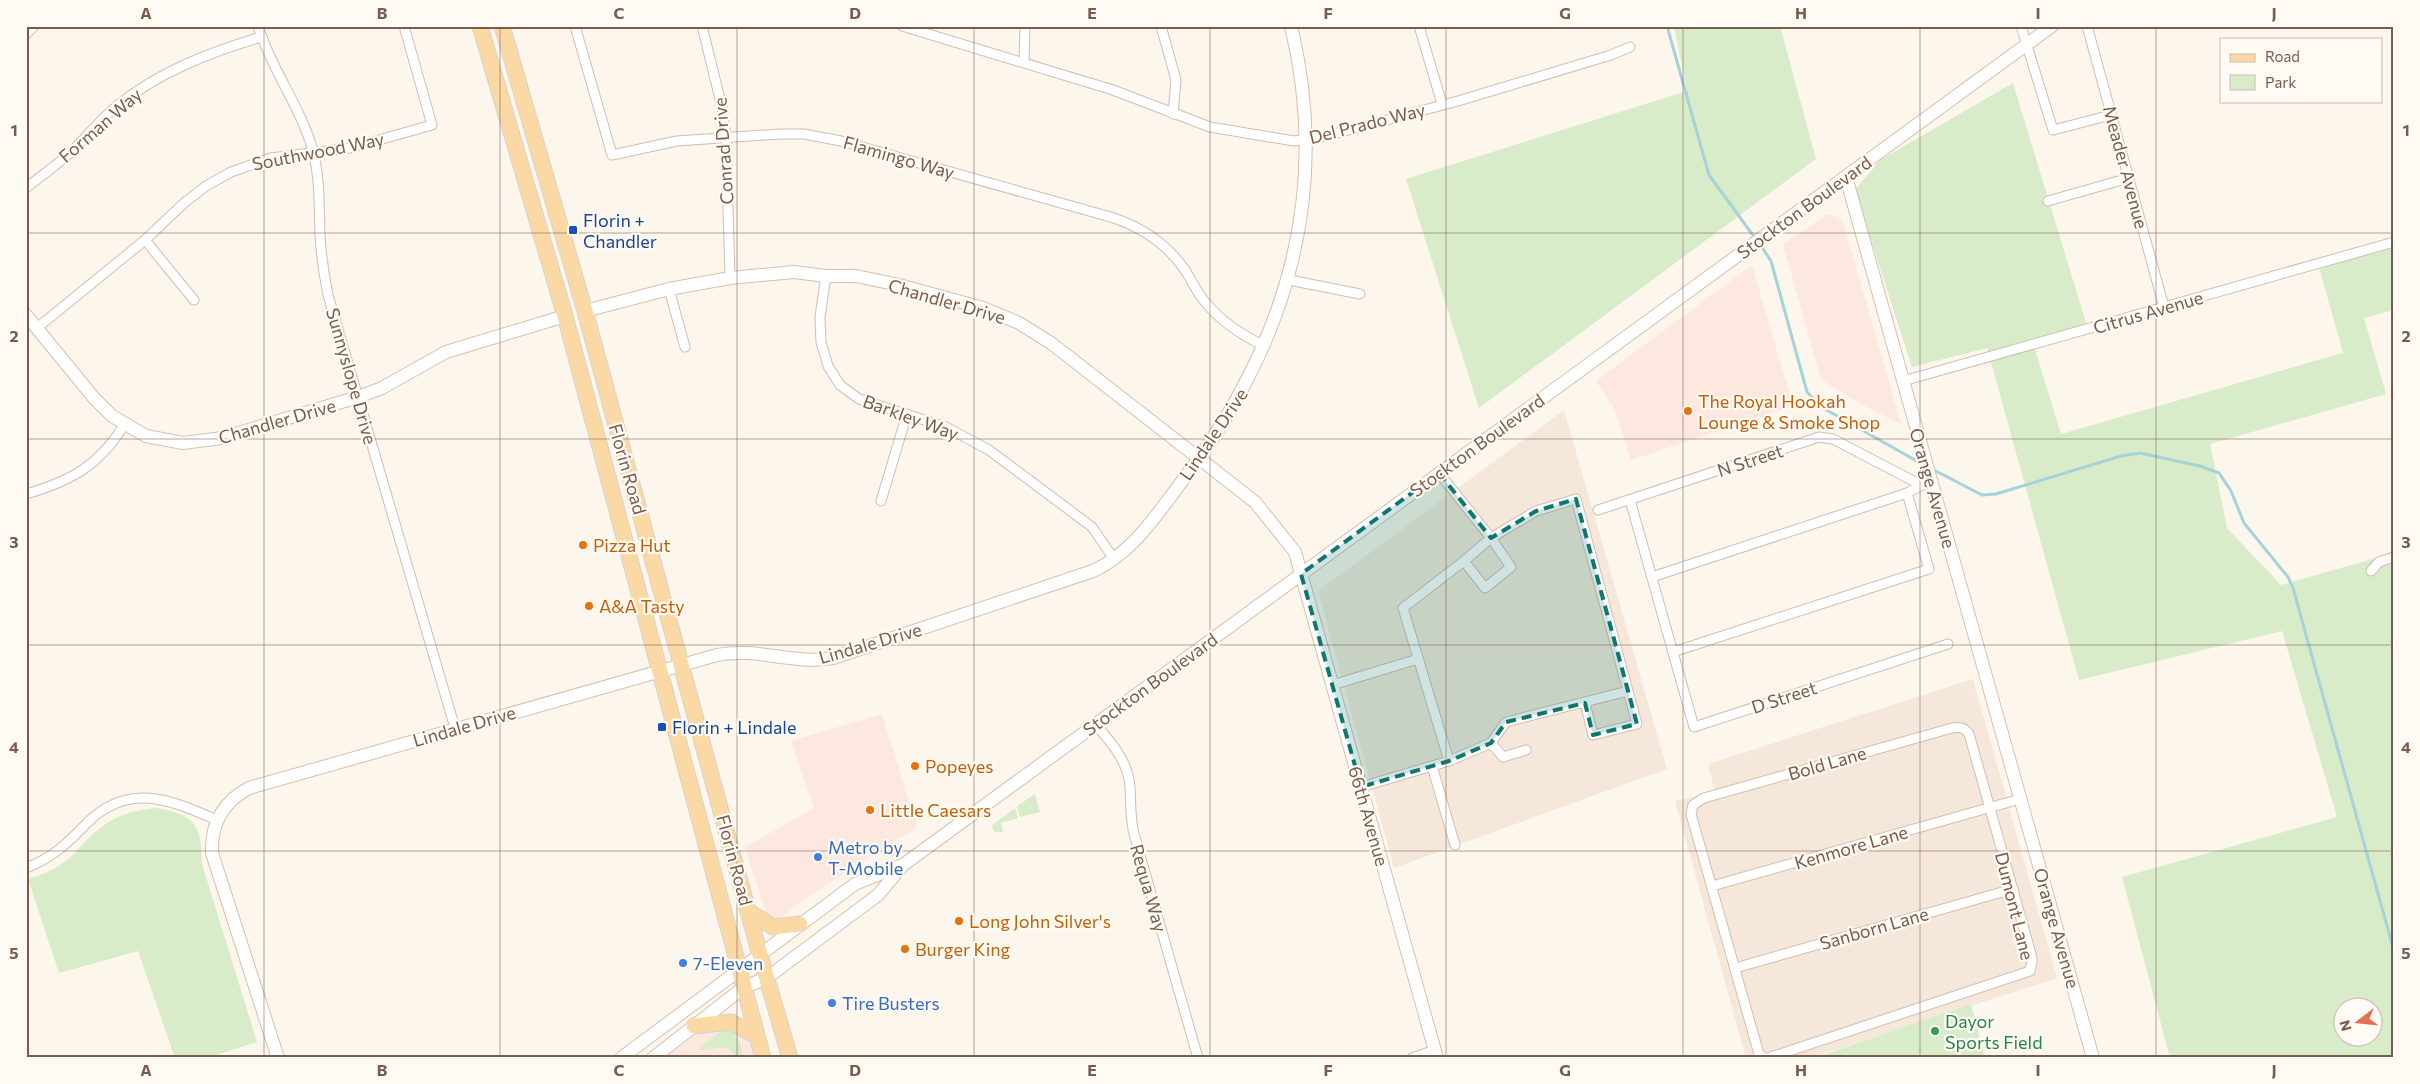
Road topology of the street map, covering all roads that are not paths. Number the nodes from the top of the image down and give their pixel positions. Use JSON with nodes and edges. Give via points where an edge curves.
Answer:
{"nodes":[{"id":1,"x":34,"y":26,"type":"edge"},
{"id":2,"x":258,"y":26,"type":"edge"},
{"id":3,"x":404,"y":26,"type":"edge"},
{"id":4,"x":480,"y":26,"type":"edge"},
{"id":5,"x":502,"y":26,"type":"edge"},
{"id":6,"x":575,"y":26,"type":"edge"},
{"id":7,"x":702,"y":26,"type":"edge"},
{"id":8,"x":902,"y":26,"type":"edge"},
{"id":9,"x":1025,"y":26,"type":"edge"},
{"id":10,"x":1161,"y":26,"type":"edge"},
{"id":11,"x":1291,"y":26,"type":"edge"},
{"id":12,"x":1419,"y":26,"type":"edge"},
{"id":13,"x":2021,"y":26,"type":"edge"},
{"id":14,"x":2052,"y":26,"type":"edge"},
{"id":15,"x":2087,"y":26,"type":"edge"},
{"id":16,"x":26,"y":34,"type":"edge"},
{"id":17,"x":262,"y":37,"type":"junction"},
{"id":18,"x":2026,"y":44,"type":"junction"},
{"id":19,"x":1630,"y":47,"type":"dead end"},
{"id":20,"x":1024,"y":63,"type":"junction"},
{"id":21,"x":1442,"y":104,"type":"junction"},
{"id":22,"x":1173,"y":114,"type":"junction"},
{"id":23,"x":2111,"y":115,"type":"junction"},
{"id":24,"x":726,"y":138,"type":"junction"},
{"id":25,"x":1306,"y":140,"type":"junction"},
{"id":26,"x":313,"y":152,"type":"junction"},
{"id":27,"x":1846,"y":177,"type":"junction"},
{"id":28,"x":2128,"y":178,"type":"junction"},
{"id":29,"x":26,"y":188,"type":"edge"},
{"id":30,"x":2048,"y":201,"type":"dead end"},
{"id":31,"x":145,"y":240,"type":"junction"},
{"id":32,"x":2394,"y":242,"type":"edge"},
{"id":33,"x":826,"y":276,"type":"junction"},
{"id":34,"x":730,"y":278,"type":"junction"},
{"id":35,"x":1289,"y":280,"type":"junction"},
{"id":36,"x":669,"y":289,"type":"junction"},
{"id":37,"x":557,"y":290,"type":"junction"},
{"id":38,"x":1360,"y":294,"type":"dead end"},
{"id":39,"x":194,"y":300,"type":"dead end"},
{"id":40,"x":2164,"y":307,"type":"junction"},
{"id":41,"x":585,"y":311,"type":"junction"},
{"id":42,"x":26,"y":314,"type":"edge"},
{"id":43,"x":565,"y":316,"type":"junction"},
{"id":44,"x":38,"y":328,"type":"junction"},
{"id":45,"x":592,"y":338,"type":"junction"},
{"id":46,"x":1265,"y":346,"type":"junction"},
{"id":47,"x":685,"y":347,"type":"dead end"},
{"id":48,"x":1903,"y":381,"type":"junction"},
{"id":49,"x":358,"y":397,"type":"junction"},
{"id":50,"x":907,"y":414,"type":"junction"},
{"id":51,"x":124,"y":425,"type":"junction"},
{"id":52,"x":1200,"y":458,"type":"junction"},
{"id":53,"x":1439,"y":473,"type":"junction"},
{"id":54,"x":1927,"y":481,"type":"junction"},
{"id":55,"x":1907,"y":493,"type":"junction"},
{"id":56,"x":26,"y":494,"type":"edge"},
{"id":57,"x":1630,"y":500,"type":"junction"},
{"id":58,"x":881,"y":501,"type":"dead end"},
{"id":59,"x":1598,"y":510,"type":"dead end"},
{"id":60,"x":1490,"y":538,"type":"junction"},
{"id":61,"x":2394,"y":557,"type":"edge"},
{"id":62,"x":1114,"y":559,"type":"junction"},
{"id":63,"x":1464,"y":561,"type":"junction"},
{"id":64,"x":2371,"y":571,"type":"dead end"},
{"id":65,"x":1301,"y":574,"type":"junction"},
{"id":66,"x":1652,"y":578,"type":"junction"},
{"id":67,"x":1948,"y":644,"type":"dead end"},
{"id":68,"x":1673,"y":652,"type":"junction"},
{"id":69,"x":1418,"y":659,"type":"junction"},
{"id":70,"x":683,"y":664,"type":"junction"},
{"id":71,"x":660,"y":670,"type":"junction"},
{"id":72,"x":1332,"y":685,"type":"junction"},
{"id":73,"x":1628,"y":691,"type":"junction"},
{"id":74,"x":1585,"y":703,"type":"junction"},
{"id":75,"x":1095,"y":724,"type":"junction"},
{"id":76,"x":456,"y":728,"type":"junction"},
{"id":77,"x":1491,"y":743,"type":"junction"},
{"id":78,"x":1526,"y":750,"type":"dead end"},
{"id":79,"x":1449,"y":761,"type":"junction"},
{"id":80,"x":1432,"y":766,"type":"junction"},
{"id":81,"x":1361,"y":787,"type":"junction"},
{"id":82,"x":2020,"y":799,"type":"junction"},
{"id":83,"x":1990,"y":807,"type":"junction"},
{"id":84,"x":217,"y":820,"type":"junction"},
{"id":85,"x":1455,"y":845,"type":"dead end"},
{"id":86,"x":903,"y":865,"type":"junction"},
{"id":87,"x":26,"y":868,"type":"edge"},
{"id":88,"x":1712,"y":886,"type":"junction"},
{"id":89,"x":2012,"y":889,"type":"junction"},
{"id":90,"x":748,"y":911,"type":"junction"},
{"id":91,"x":800,"y":924,"type":"junction"},
{"id":92,"x":760,"y":955,"type":"junction"},
{"id":93,"x":1735,"y":968,"type":"junction"},
{"id":94,"x":738,"y":971,"type":"junction"},
{"id":95,"x":768,"y":976,"type":"junction"},
{"id":96,"x":743,"y":988,"type":"junction"},
{"id":97,"x":694,"y":1026,"type":"junction"},
{"id":98,"x":757,"y":1036,"type":"junction"},
{"id":99,"x":1436,"y":1054,"type":"edge"},
{"id":100,"x":278,"y":1058,"type":"edge"},
{"id":101,"x":621,"y":1058,"type":"edge"},
{"id":102,"x":653,"y":1058,"type":"edge"},
{"id":103,"x":763,"y":1058,"type":"edge"},
{"id":104,"x":790,"y":1058,"type":"edge"},
{"id":105,"x":1198,"y":1058,"type":"edge"},
{"id":106,"x":1412,"y":1058,"type":"edge"},
{"id":107,"x":1767,"y":1058,"type":"edge"},
{"id":108,"x":2093,"y":1058,"type":"edge"}],
"edges":[{"from":1,"to":16,"type":"street"},
{"from":2,"to":17,"type":"street","name":"Sunnyslope Drive"},
{"from":3,"to":26,"type":"street","name":"Southwood Way","via":[[432,125],[350,148]]},
{"from":4,"to":37,"type":"main road","name":"Florin Road"},
{"from":5,"to":41,"type":"main road","name":"Florin Road"},
{"from":6,"to":24,"type":"street","name":"Flamingo Way","via":[[612,155],[677,141]]},
{"from":7,"to":24,"type":"street","name":"Conrad Drive","via":[[722,107]]},
{"from":8,"to":20,"type":"street","name":"Del Prado Way"},
{"from":9,"to":20,"type":"street"},
{"from":10,"to":22,"type":"street","via":[[1176,80]]},
{"from":11,"to":25,"type":"street","name":"Lindale Drive","via":[[1299,67]]},
{"from":12,"to":21,"type":"street"},
{"from":13,"to":18,"type":"street"},
{"from":14,"to":18,"type":"street","name":"Stockton Boulevard"},
{"from":15,"to":23,"type":"street","name":"Meader Avenue"},
{"from":17,"to":26,"type":"street","name":"Sunnyslope Drive","via":[[274,68],[297,108]]},
{"from":17,"to":29,"type":"street","name":"Forman Way","via":[[183,64],[134,93],[71,152]]},
{"from":18,"to":23,"type":"street","via":[[2053,130]]},
{"from":18,"to":27,"type":"street","name":"Stockton Boulevard"},
{"from":19,"to":21,"type":"street","name":"Del Prado Way","via":[[1611,56]]},
{"from":20,"to":22,"type":"street","name":"Del Prado Way","via":[[1112,90]]},
{"from":21,"to":25,"type":"street","name":"Del Prado Way"},
{"from":22,"to":25,"type":"street","name":"Del Prado Way","via":[[1238,133]]},
{"from":23,"to":28,"type":"street","name":"Meader Avenue"},
{"from":24,"to":34,"type":"street","name":"Conrad Drive"},
{"from":24,"to":46,"type":"street","name":"Flamingo Way","via":[[804,134],[829,138],[1126,222],[1172,254],[1205,302],[1222,320]]},
{"from":25,"to":35,"type":"street","name":"Lindale Drive","via":[[1302,208]]},
{"from":26,"to":31,"type":"street","name":"Southwood Way","via":[[271,158],[231,172],[184,203]]},
{"from":26,"to":49,"type":"street","name":"Sunnyslope Drive","via":[[320,195],[325,280]]},
{"from":27,"to":48,"type":"street","name":"Orange Avenue"},
{"from":27,"to":53,"type":"street","name":"Stockton Boulevard"},
{"from":28,"to":30,"type":"street"},
{"from":28,"to":40,"type":"street","name":"Meader Avenue"},
{"from":31,"to":39,"type":"street"},
{"from":31,"to":44,"type":"street","name":"Southwood Way"},
{"from":32,"to":40,"type":"street","name":"Citrus Avenue"},
{"from":33,"to":34,"type":"street","name":"Chandler Drive","via":[[794,272]]},
{"from":33,"to":50,"type":"street","name":"Barkley Way","via":[[820,330],[824,354],[833,376],[859,399]]},
{"from":33,"to":52,"type":"street","name":"Chandler Drive","via":[[856,276],[899,285],[983,308],[1019,323],[1051,343]]},
{"from":34,"to":36,"type":"street","name":"Chandler Drive"},
{"from":35,"to":38,"type":"street"},
{"from":35,"to":46,"type":"street","name":"Lindale Drive"},
{"from":36,"to":41,"type":"street","name":"Chandler Drive"},
{"from":36,"to":47,"type":"street"},
{"from":37,"to":41,"type":"main road"},
{"from":37,"to":43,"type":"main road","name":"Florin Road"},
{"from":40,"to":48,"type":"street","name":"Citrus Avenue"},
{"from":41,"to":45,"type":"main road","name":"Florin Road"},
{"from":42,"to":44,"type":"street","name":"Chandler Drive"},
{"from":43,"to":45,"type":"main road"},
{"from":43,"to":49,"type":"street","name":"Chandler Drive","via":[[446,352],[382,388]]},
{"from":43,"to":71,"type":"main road","name":"Florin Road"},
{"from":44,"to":51,"type":"street","name":"Chandler Drive","via":[[94,398]]},
{"from":45,"to":70,"type":"main road","name":"Florin Road"},
{"from":46,"to":52,"type":"street","name":"Lindale Drive","via":[[1238,400]]},
{"from":48,"to":54,"type":"street","name":"Orange Avenue"},
{"from":49,"to":51,"type":"street","name":"Chandler Drive","via":[[222,438],[195,443],[158,439]]},
{"from":49,"to":76,"type":"street","name":"Sunnyslope Drive"},
{"from":50,"to":58,"type":"street"},
{"from":50,"to":62,"type":"street","name":"Barkley Way","via":[[946,427],[989,450],[1092,528]]},
{"from":51,"to":56,"type":"street","via":[[112,444],[86,469],[65,481]]},
{"from":52,"to":62,"type":"street","name":"Lindale Drive","via":[[1136,541]]},
{"from":52,"to":65,"type":"street","name":"Chandler Drive","via":[[1255,502],[1277,527],[1295,552]]},
{"from":53,"to":60,"type":"street"},
{"from":53,"to":65,"type":"street","name":"Stockton Boulevard"},
{"from":54,"to":55,"type":"street"},
{"from":54,"to":57,"type":"street","name":"N Street","via":[[1833,439],[1819,437]]},
{"from":54,"to":82,"type":"street","name":"Orange Avenue"},
{"from":55,"to":66,"type":"street"},
{"from":55,"to":68,"type":"street","via":[[1930,570]]},
{"from":57,"to":59,"type":"street","name":"N Street"},
{"from":57,"to":66,"type":"street"},
{"from":60,"to":63,"type":"street"},
{"from":60,"to":63,"type":"street","via":[[1511,567],[1484,588]]},
{"from":60,"to":73,"type":"street","via":[[1536,511],[1576,499]]},
{"from":61,"to":64,"type":"street","via":[[2379,562]]},
{"from":62,"to":70,"type":"street","name":"Lindale Drive","via":[[1093,571],[832,658],[797,661],[740,652]]},
{"from":63,"to":69,"type":"street","via":[[1403,608]]},
{"from":65,"to":72,"type":"street","name":"66th Avenue"},
{"from":65,"to":75,"type":"street","name":"Stockton Boulevard"},
{"from":66,"to":68,"type":"street"},
{"from":67,"to":68,"type":"street","name":"D Street","via":[[1694,727]]},
{"from":69,"to":72,"type":"street"},
{"from":69,"to":79,"type":"street"},
{"from":70,"to":71,"type":"street","name":"Lindale Drive"},
{"from":70,"to":90,"type":"main road","name":"Florin Road"},
{"from":71,"to":76,"type":"street","name":"Lindale Drive"},
{"from":71,"to":94,"type":"main road","name":"Florin Road"},
{"from":72,"to":81,"type":"street","name":"66th Avenue"},
{"from":73,"to":74,"type":"street"},
{"from":73,"to":74,"type":"street","via":[[1637,724],[1593,735]]},
{"from":74,"to":77,"type":"street","via":[[1506,722]]},
{"from":75,"to":86,"type":"street","name":"Stockton Boulevard"},
{"from":75,"to":105,"type":"street","name":"Requa Way","via":[[1116,748],[1126,768],[1134,834]]},
{"from":76,"to":84,"type":"street","name":"Lindale Drive","via":[[249,788],[230,801]]},
{"from":77,"to":78,"type":"street","via":[[1503,757]]},
{"from":77,"to":79,"type":"street"},
{"from":79,"to":80,"type":"street"},
{"from":80,"to":81,"type":"street"},
{"from":80,"to":85,"type":"street"},
{"from":81,"to":99,"type":"street","name":"66th Avenue"},
{"from":82,"to":83,"type":"street"},
{"from":82,"to":108,"type":"street","name":"Orange Avenue"},
{"from":83,"to":88,"type":"street","name":"Kenmore Lane"},
{"from":83,"to":88,"type":"street","name":"Bold Lane","via":[[1969,734],[1962,727],[1704,798],[1693,805],[1691,814]]},
{"from":83,"to":89,"type":"street","name":"Dumont Lane"},
{"from":84,"to":87,"type":"street","via":[[163,799],[128,800],[101,812],[61,850]]},
{"from":84,"to":100,"type":"street","name":"Lindale Drive","via":[[212,841],[215,864]]},
{"from":86,"to":91,"type":"street","name":"Stockton Boulevard","via":[[855,884]]},
{"from":86,"to":95,"type":"street","name":"Stockton Boulevard","via":[[878,895]]},
{"from":88,"to":93,"type":"street","name":"Dumont Lane"},
{"from":89,"to":93,"type":"street","name":"Sanborn Lane"},
{"from":89,"to":107,"type":"street","name":"Dumont Lane","via":[[2032,961],[2026,974]]},
{"from":90,"to":91,"type":"main road","via":[[773,927]]},
{"from":90,"to":92,"type":"main road","name":"Florin Road"},
{"from":91,"to":92,"type":"street","name":"Stockton Boulevard"},
{"from":92,"to":94,"type":"street","name":"Stockton Boulevard"},
{"from":92,"to":95,"type":"main road","name":"Florin Road"},
{"from":93,"to":107,"type":"street","name":"Dumont Lane","via":[[1759,1054]]},
{"from":94,"to":96,"type":"main road","name":"Florin Road"},
{"from":94,"to":101,"type":"street","name":"Stockton Boulevard"},
{"from":95,"to":96,"type":"street","name":"Stockton Boulevard"},
{"from":95,"to":104,"type":"main road","name":"Florin Road"},
{"from":96,"to":97,"type":"street","name":"Stockton Boulevard"},
{"from":96,"to":98,"type":"main road","name":"Florin Road"},
{"from":97,"to":98,"type":"main road","via":[[730,1022]]},
{"from":97,"to":102,"type":"street","name":"Stockton Boulevard"},
{"from":98,"to":103,"type":"main road","name":"Florin Road"},
{"from":99,"to":106,"type":"street"}]}
